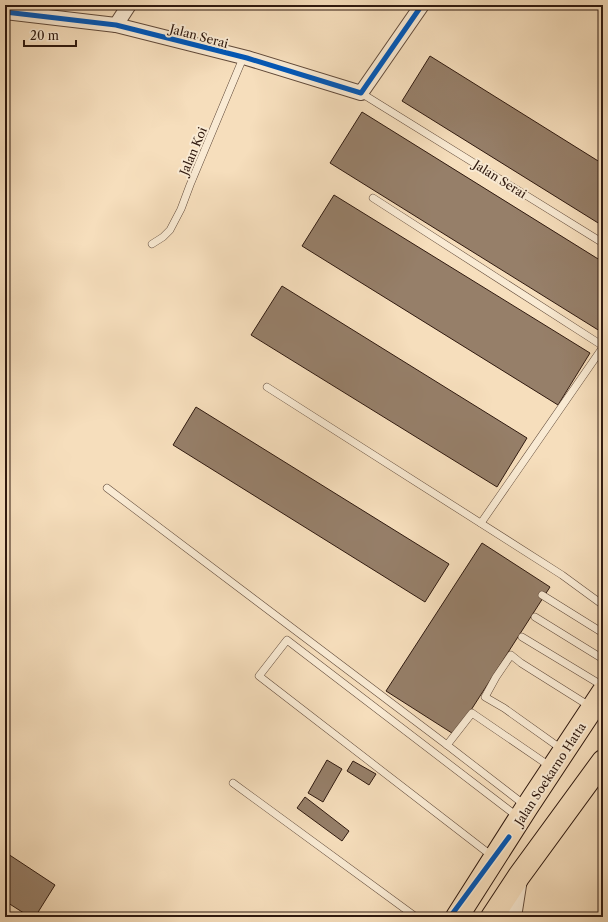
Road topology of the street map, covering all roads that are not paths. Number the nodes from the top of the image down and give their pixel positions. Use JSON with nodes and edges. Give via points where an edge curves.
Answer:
{"nodes":[{"id":1,"x":129,"y":5,"type":"edge"},
{"id":2,"x":422,"y":5,"type":"edge"},
{"id":3,"x":5,"y":12,"type":"edge"},
{"id":4,"x":116,"y":25,"type":"junction"},
{"id":5,"x":242,"y":60,"type":"junction"},
{"id":6,"x":361,"y":93,"type":"junction"},
{"id":7,"x":373,"y":198,"type":"dead end"},
{"id":8,"x":603,"y":243,"type":"edge"},
{"id":9,"x":152,"y":244,"type":"dead end"},
{"id":10,"x":603,"y":347,"type":"edge"},
{"id":11,"x":267,"y":387,"type":"dead end"},
{"id":12,"x":107,"y":488,"type":"dead end"},
{"id":13,"x":481,"y":523,"type":"junction"},
{"id":14,"x":542,"y":595,"type":"dead end"},
{"id":15,"x":603,"y":605,"type":"edge"},
{"id":16,"x":535,"y":617,"type":"dead end"},
{"id":17,"x":603,"y":632,"type":"edge"},
{"id":18,"x":522,"y":637,"type":"dead end"},
{"id":19,"x":603,"y":659,"type":"edge"},
{"id":20,"x":603,"y":686,"type":"edge"},
{"id":21,"x":598,"y":700,"type":"edge"},
{"id":22,"x":447,"y":745,"type":"junction"},
{"id":23,"x":559,"y":760,"type":"junction"},
{"id":24,"x":598,"y":770,"type":"edge"},
{"id":25,"x":233,"y":783,"type":"dead end"},
{"id":26,"x":519,"y":821,"type":"junction"},
{"id":27,"x":494,"y":858,"type":"junction"},
{"id":28,"x":519,"y":876,"type":"junction"},
{"id":29,"x":416,"y":917,"type":"edge"},
{"id":30,"x":450,"y":917,"type":"edge"},
{"id":31,"x":457,"y":917,"type":"edge"},
{"id":32,"x":492,"y":917,"type":"edge"},
{"id":33,"x":512,"y":917,"type":"edge"}],
"edges":[{"from":1,"to":4,"type":"street"},
{"from":2,"to":6,"type":"street"},
{"from":3,"to":4,"type":"street","name":"Jalan Serai"},
{"from":4,"to":5,"type":"street","name":"Jalan Serai"},
{"from":5,"to":6,"type":"street","name":"Jalan Serai"},
{"from":5,"to":9,"type":"lane","name":"Jalan Koi","via":[[181,209],[170,230]]},
{"from":6,"to":8,"type":"lane","name":"Jalan Serai"},
{"from":7,"to":10,"type":"lane"},
{"from":10,"to":13,"type":"lane"},
{"from":11,"to":13,"type":"lane"},
{"from":12,"to":22,"type":"lane"},
{"from":13,"to":15,"type":"lane","via":[[562,575]]},
{"from":14,"to":17,"type":"lane"},
{"from":16,"to":19,"type":"lane"},
{"from":18,"to":20,"type":"lane"},
{"from":21,"to":23,"type":"main road","name":"Jalan Soekarno Hatta"},
{"from":21,"to":23,"type":"lane","via":[[521,663],[511,655],[496,677],[485,697],[504,708]]},
{"from":22,"to":23,"type":"lane","via":[[472,713]]},
{"from":22,"to":26,"type":"lane"},
{"from":23,"to":26,"type":"main road","name":"Jalan Soekarno Hatta"},
{"from":24,"to":28,"type":"main road"},
{"from":25,"to":29,"type":"lane"},
{"from":26,"to":27,"type":"street"},
{"from":26,"to":27,"type":"lane","via":[[287,640],[259,676]]},
{"from":26,"to":31,"type":"main road","name":"Jalan Soekarno Hatta"},
{"from":27,"to":30,"type":"street"},
{"from":28,"to":32,"type":"main road"},
{"from":28,"to":33,"type":"street"}]}
